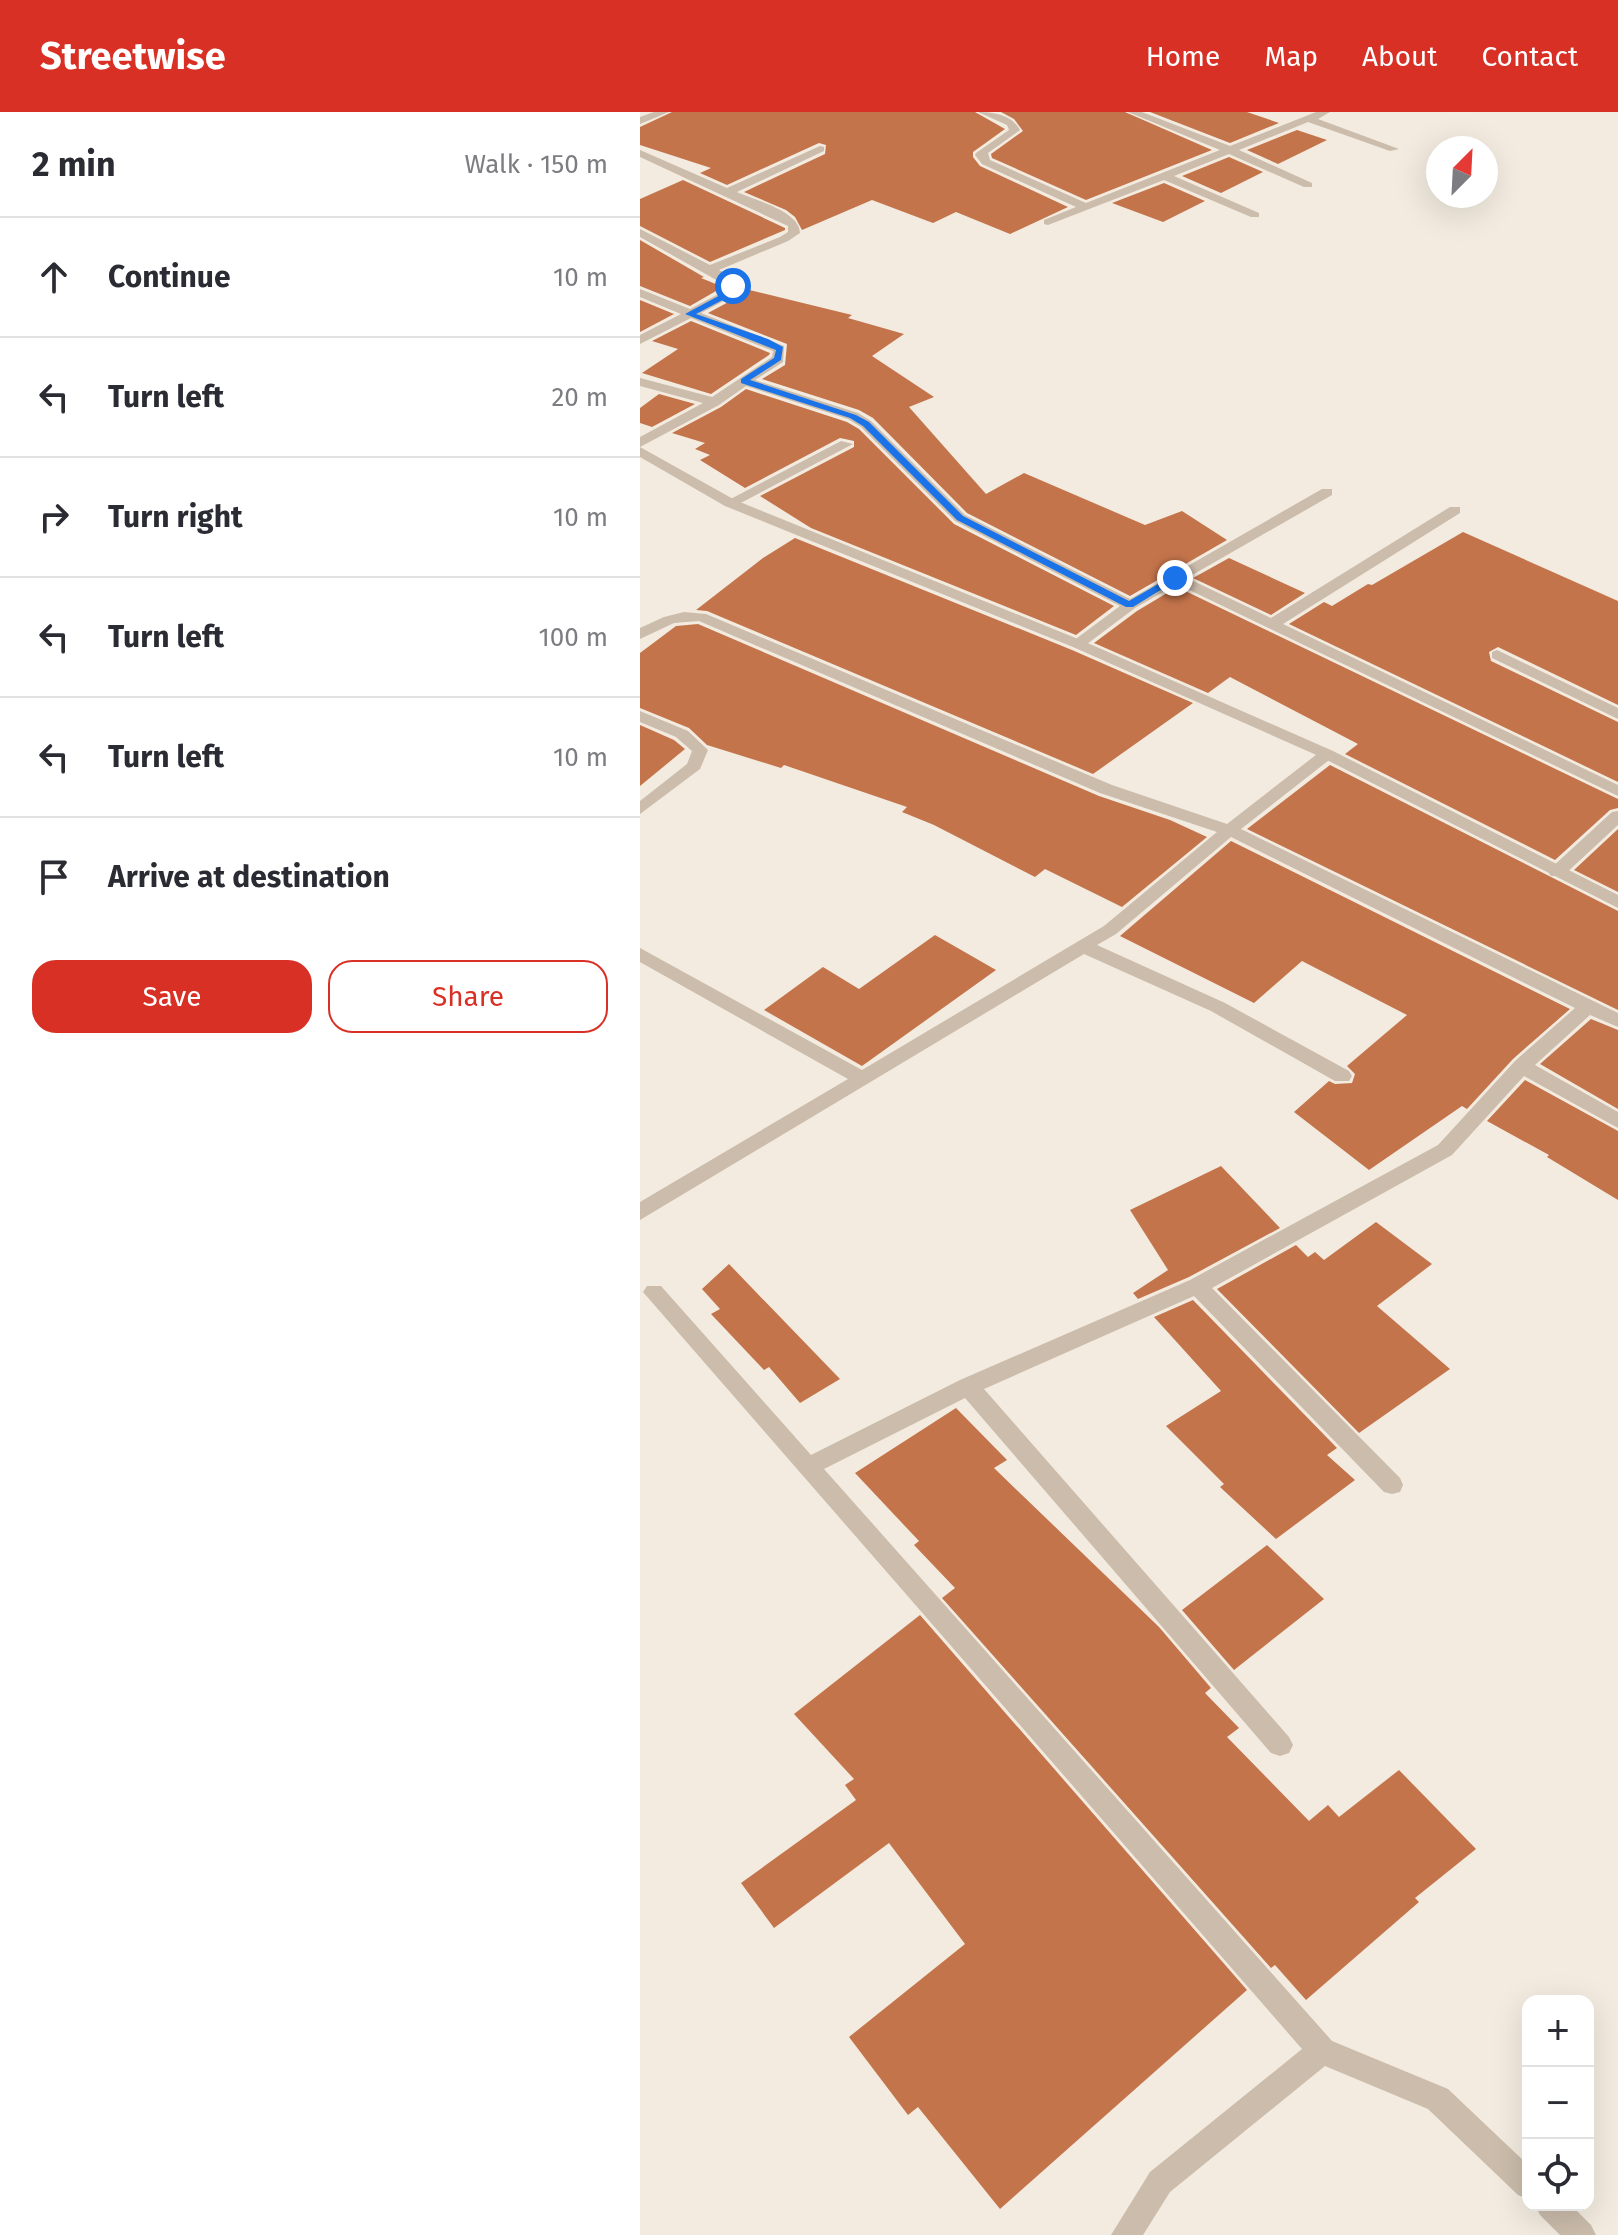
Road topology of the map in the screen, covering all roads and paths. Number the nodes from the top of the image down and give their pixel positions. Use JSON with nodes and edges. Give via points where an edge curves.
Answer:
{"nodes":[{"id":1,"x":983,"y":112,"type":"edge"},
{"id":2,"x":1133,"y":112,"type":"edge"},
{"id":3,"x":1325,"y":112,"type":"edge"},
{"id":4,"x":656,"y":113,"type":"edge"},
{"id":5,"x":1309,"y":119,"type":"junction"},
{"id":6,"x":640,"y":121,"type":"edge"},
{"id":7,"x":820,"y":149,"type":"dead end"},
{"id":8,"x":1394,"y":149,"type":"dead end"},
{"id":9,"x":1230,"y":150,"type":"junction"},
{"id":10,"x":640,"y":153,"type":"edge"},
{"id":11,"x":1164,"y":176,"type":"junction"},
{"id":12,"x":1308,"y":185,"type":"dead end"},
{"id":13,"x":728,"y":192,"type":"junction"},
{"id":14,"x":1085,"y":207,"type":"junction"},
{"id":15,"x":1255,"y":215,"type":"dead end"},
{"id":16,"x":1048,"y":222,"type":"dead end"},
{"id":17,"x":640,"y":232,"type":"edge"},
{"id":18,"x":709,"y":270,"type":"junction"},
{"id":19,"x":640,"y":293,"type":"edge"},
{"id":20,"x":689,"y":314,"type":"junction"},
{"id":21,"x":640,"y":340,"type":"edge"},
{"id":22,"x":744,"y":381,"type":"junction"},
{"id":23,"x":640,"y":382,"type":"edge"},
{"id":24,"x":714,"y":402,"type":"junction"},
{"id":25,"x":640,"y":443,"type":"edge"},
{"id":26,"x":846,"y":444,"type":"dead end"},
{"id":27,"x":640,"y":451,"type":"edge"},
{"id":28,"x":1327,"y":492,"type":"dead end"},
{"id":29,"x":730,"y":503,"type":"junction"},
{"id":30,"x":1455,"y":510,"type":"dead end"},
{"id":31,"x":1175,"y":578,"type":"junction"},
{"id":32,"x":1130,"y":605,"type":"junction"},
{"id":33,"x":1272,"y":624,"type":"junction"},
{"id":34,"x":640,"y":634,"type":"edge"},
{"id":35,"x":1078,"y":644,"type":"junction"},
{"id":36,"x":1497,"y":655,"type":"dead end"},
{"id":37,"x":1618,"y":714,"type":"edge"},
{"id":38,"x":640,"y":716,"type":"edge"},
{"id":39,"x":1327,"y":754,"type":"junction"},
{"id":40,"x":1618,"y":791,"type":"edge"},
{"id":41,"x":640,"y":809,"type":"edge"},
{"id":42,"x":1618,"y":816,"type":"edge"},
{"id":43,"x":1229,"y":830,"type":"junction"},
{"id":44,"x":1557,"y":872,"type":"junction"},
{"id":45,"x":1618,"y":902,"type":"edge"},
{"id":46,"x":1083,"y":946,"type":"junction"},
{"id":47,"x":640,"y":954,"type":"edge"},
{"id":48,"x":1589,"y":1006,"type":"junction"},
{"id":49,"x":1618,"y":1021,"type":"edge"},
{"id":50,"x":1522,"y":1066,"type":"junction"},
{"id":51,"x":1342,"y":1076,"type":"dead end"},
{"id":52,"x":860,"y":1077,"type":"junction"},
{"id":53,"x":1618,"y":1121,"type":"edge"},
{"id":54,"x":640,"y":1212,"type":"edge"},
{"id":55,"x":1197,"y":1286,"type":"junction"},
{"id":56,"x":654,"y":1292,"type":"dead end"},
{"id":57,"x":968,"y":1386,"type":"junction"},
{"id":58,"x":808,"y":1467,"type":"junction"},
{"id":59,"x":1392,"y":1485,"type":"dead end"},
{"id":60,"x":1280,"y":1745,"type":"dead end"},
{"id":61,"x":1322,"y":2051,"type":"junction"},
{"id":62,"x":1522,"y":2179,"type":"edge"},
{"id":63,"x":1556,"y":2211,"type":"edge"},
{"id":64,"x":1126,"y":2235,"type":"edge"},
{"id":65,"x":1581,"y":2235,"type":"edge"}],
"edges":[{"from":1,"to":14,"type":"street","via":[[1011,123],[1015,130],[986,146],[980,155],[986,162]]},
{"from":2,"to":9,"type":"street"},
{"from":3,"to":5,"type":"street"},
{"from":4,"to":6,"type":"street"},
{"from":5,"to":8,"type":"street"},
{"from":5,"to":9,"type":"street"},
{"from":7,"to":13,"type":"street"},
{"from":9,"to":11,"type":"street"},
{"from":9,"to":12,"type":"street"},
{"from":10,"to":13,"type":"street"},
{"from":11,"to":14,"type":"street"},
{"from":11,"to":15,"type":"street"},
{"from":13,"to":18,"type":"street","via":[[789,220],[794,233]]},
{"from":14,"to":16,"type":"street"},
{"from":17,"to":18,"type":"street"},
{"from":18,"to":20,"type":"street","via":[[733,286]]},
{"from":19,"to":20,"type":"street"},
{"from":20,"to":21,"type":"street"},
{"from":20,"to":22,"type":"street","via":[[780,349],[778,359]]},
{"from":22,"to":24,"type":"street"},
{"from":22,"to":32,"type":"street","via":[[853,416],[960,518]]},
{"from":23,"to":24,"type":"street"},
{"from":24,"to":25,"type":"street"},
{"from":26,"to":29,"type":"street"},
{"from":27,"to":29,"type":"street"},
{"from":28,"to":31,"type":"street"},
{"from":29,"to":35,"type":"street"},
{"from":30,"to":33,"type":"street"},
{"from":31,"to":32,"type":"street"},
{"from":31,"to":33,"type":"street"},
{"from":32,"to":35,"type":"street"},
{"from":33,"to":40,"type":"street"},
{"from":34,"to":43,"type":"street","via":[[662,620],[701,617],[1106,789]]},
{"from":35,"to":39,"type":"street"},
{"from":36,"to":37,"type":"street"},
{"from":38,"to":41,"type":"street","via":[[682,734],[700,750],[694,766]]},
{"from":39,"to":43,"type":"street"},
{"from":39,"to":44,"type":"street"},
{"from":42,"to":44,"type":"street"},
{"from":43,"to":46,"type":"street","via":[[1110,930]]},
{"from":43,"to":48,"type":"street"},
{"from":44,"to":45,"type":"street"},
{"from":46,"to":51,"type":"street","via":[[1218,1007]]},
{"from":46,"to":52,"type":"street"},
{"from":47,"to":52,"type":"street"},
{"from":48,"to":49,"type":"street"},
{"from":48,"to":50,"type":"street"},
{"from":50,"to":53,"type":"street"},
{"from":50,"to":55,"type":"street","via":[[1445,1150]]},
{"from":52,"to":54,"type":"street"},
{"from":55,"to":57,"type":"street"},
{"from":55,"to":59,"type":"street"},
{"from":56,"to":58,"type":"street"},
{"from":57,"to":58,"type":"street"},
{"from":57,"to":60,"type":"street"},
{"from":58,"to":61,"type":"street"},
{"from":61,"to":62,"type":"street","via":[[1438,2099]]},
{"from":61,"to":64,"type":"street","via":[[1160,2182]]},
{"from":63,"to":65,"type":"street"}]}
